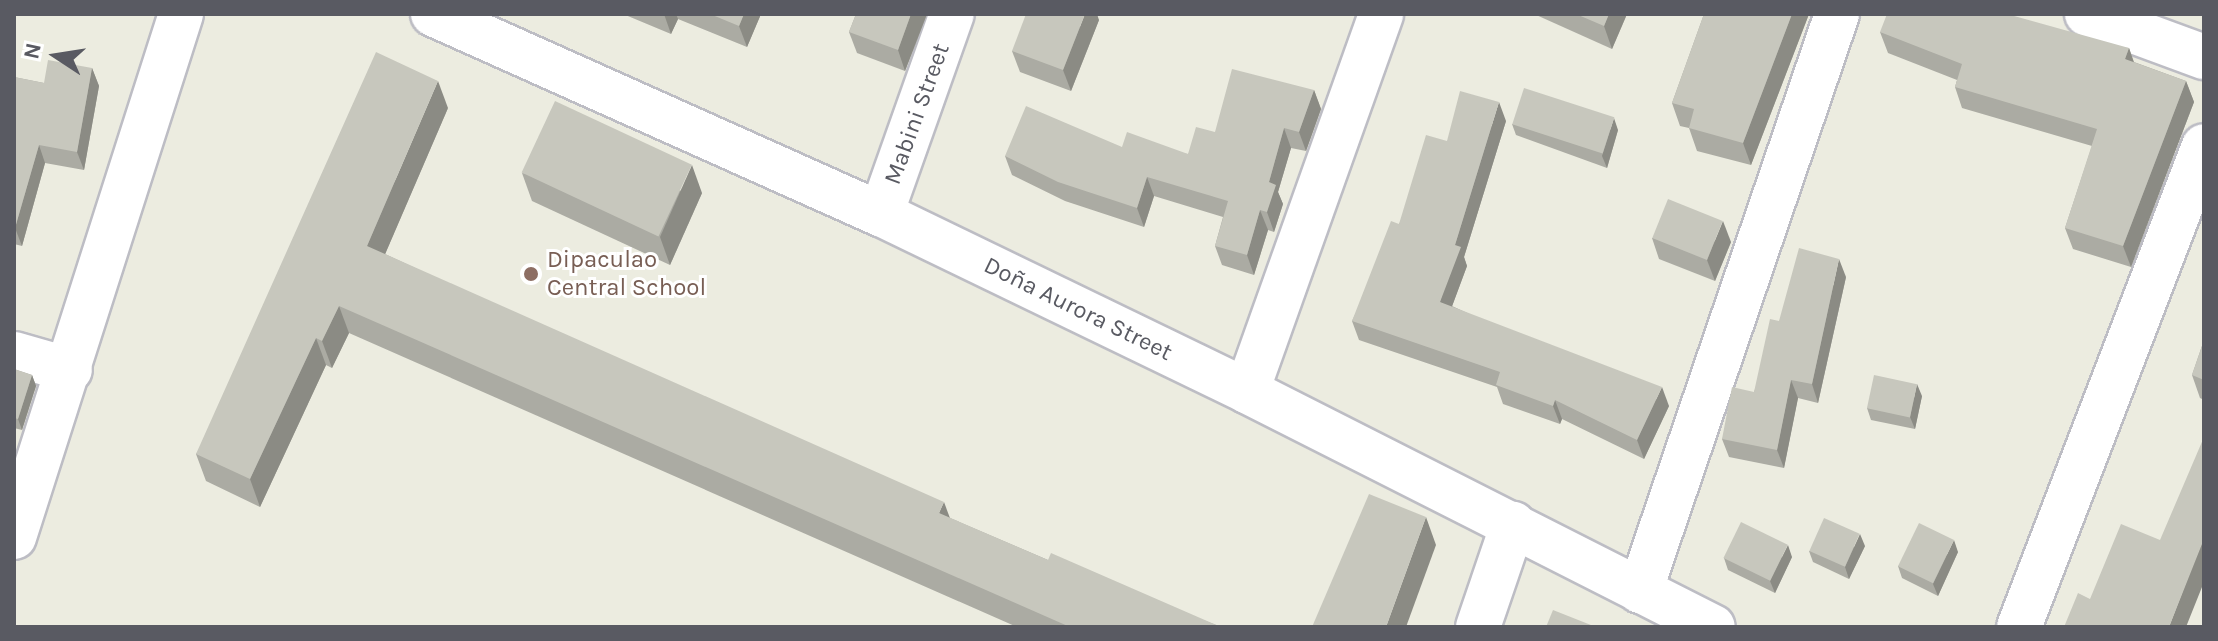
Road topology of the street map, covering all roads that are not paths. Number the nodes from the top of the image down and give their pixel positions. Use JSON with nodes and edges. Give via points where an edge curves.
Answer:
{"nodes":[{"id":1,"x":181,"y":14,"type":"edge"},
{"id":2,"x":433,"y":14,"type":"edge"},
{"id":3,"x":952,"y":14,"type":"edge"},
{"id":4,"x":1381,"y":14,"type":"edge"},
{"id":5,"x":1837,"y":14,"type":"edge"},
{"id":6,"x":2087,"y":14,"type":"edge"},
{"id":7,"x":2204,"y":57,"type":"edge"},
{"id":8,"x":2204,"y":146,"type":"edge"},
{"id":9,"x":881,"y":214,"type":"junction"},
{"id":10,"x":14,"y":354,"type":"edge"},
{"id":11,"x":70,"y":370,"type":"junction"},
{"id":12,"x":1247,"y":391,"type":"junction"},
{"id":13,"x":1513,"y":524,"type":"junction"},
{"id":14,"x":14,"y":537,"type":"edge"},
{"id":15,"x":1640,"y":591,"type":"junction"},
{"id":16,"x":1478,"y":627,"type":"edge"},
{"id":17,"x":1713,"y":627,"type":"edge"},
{"id":18,"x":2019,"y":627,"type":"edge"}],
"edges":[{"from":1,"to":11,"type":"street"},
{"from":2,"to":9,"type":"street","name":"Doña Aurora Street"},
{"from":3,"to":9,"type":"street","name":"Mabini Street"},
{"from":4,"to":12,"type":"street"},
{"from":5,"to":15,"type":"street"},
{"from":6,"to":7,"type":"street"},
{"from":8,"to":18,"type":"street"},
{"from":9,"to":12,"type":"street","name":"Doña Aurora Street"},
{"from":10,"to":11,"type":"street"},
{"from":11,"to":14,"type":"street"},
{"from":12,"to":13,"type":"street","name":"Doña Aurora Street"},
{"from":13,"to":15,"type":"street","name":"Doña Aurora Street"},
{"from":13,"to":16,"type":"street"},
{"from":15,"to":17,"type":"street","name":"Doña Aurora Street"}]}
